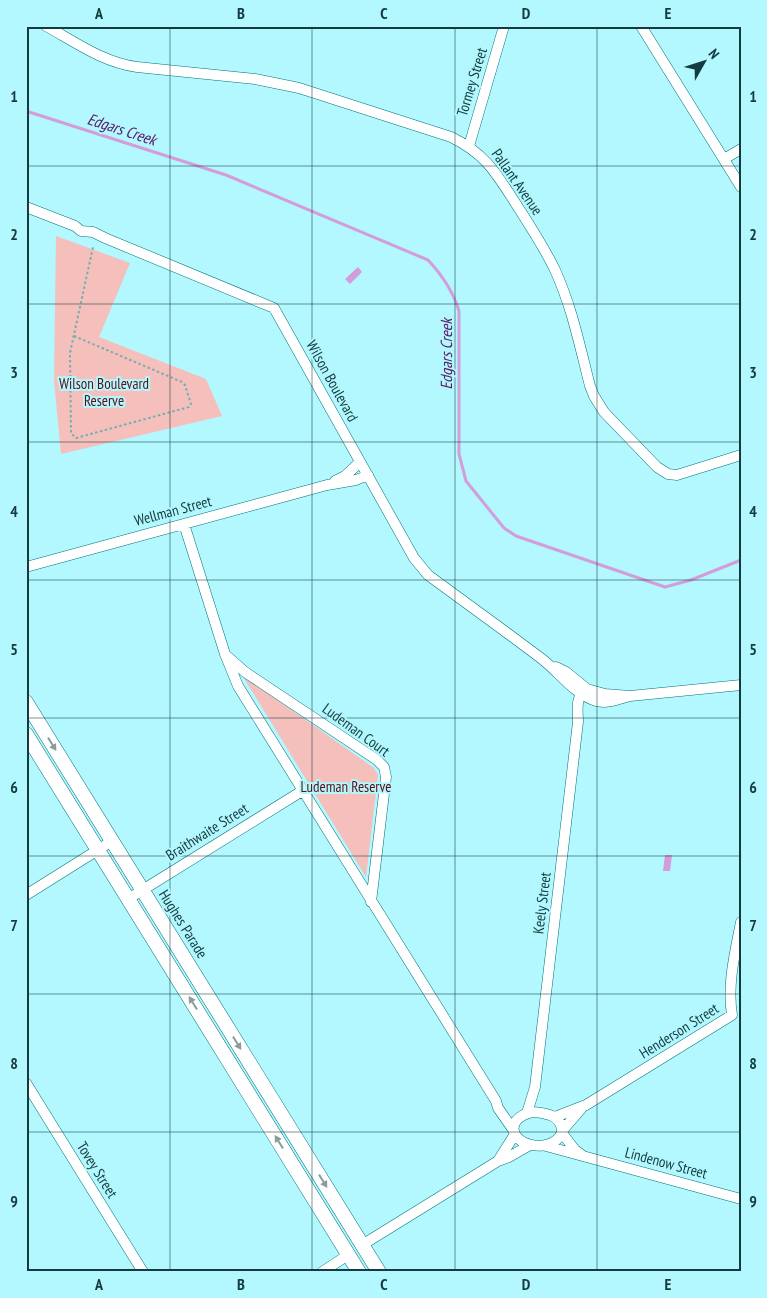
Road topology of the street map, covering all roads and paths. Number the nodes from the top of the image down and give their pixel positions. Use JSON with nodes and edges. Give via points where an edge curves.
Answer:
{"nodes":[{"id":1,"x":46,"y":26,"type":"edge"},
{"id":2,"x":504,"y":26,"type":"edge"},
{"id":3,"x":641,"y":26,"type":"edge"},
{"id":4,"x":469,"y":146,"type":"junction"},
{"id":5,"x":741,"y":149,"type":"edge"},
{"id":6,"x":724,"y":159,"type":"junction"},
{"id":7,"x":741,"y":187,"type":"edge"},
{"id":8,"x":26,"y":207,"type":"edge"},
{"id":9,"x":93,"y":247,"type":"dead end"},
{"id":10,"x":74,"y":336,"type":"junction"},
{"id":11,"x":741,"y":455,"type":"edge"},
{"id":12,"x":360,"y":462,"type":"junction"},
{"id":13,"x":368,"y":475,"type":"junction"},
{"id":14,"x":327,"y":485,"type":"junction"},
{"id":15,"x":184,"y":524,"type":"junction"},
{"id":16,"x":26,"y":567,"type":"edge"},
{"id":17,"x":225,"y":654,"type":"junction"},
{"id":18,"x":741,"y":685,"type":"edge"},
{"id":19,"x":586,"y":693,"type":"junction"},
{"id":20,"x":26,"y":702,"type":"edge"},
{"id":21,"x":26,"y":734,"type":"edge"},
{"id":22,"x":302,"y":791,"type":"junction"},
{"id":23,"x":112,"y":841,"type":"junction"},
{"id":24,"x":98,"y":850,"type":"junction"},
{"id":25,"x":142,"y":890,"type":"junction"},
{"id":26,"x":26,"y":895,"type":"edge"},
{"id":27,"x":128,"y":899,"type":"junction"},
{"id":28,"x":371,"y":902,"type":"junction"},
{"id":29,"x":741,"y":922,"type":"edge"},
{"id":30,"x":736,"y":1013,"type":"edge"},
{"id":31,"x":26,"y":1083,"type":"edge"},
{"id":32,"x":535,"y":1087,"type":"junction"},
{"id":33,"x":496,"y":1101,"type":"junction"},
{"id":34,"x":586,"y":1105,"type":"junction"},
{"id":35,"x":524,"y":1114,"type":"junction"},
{"id":36,"x":550,"y":1115,"type":"junction"},
{"id":37,"x":562,"y":1132,"type":"junction"},
{"id":38,"x":514,"y":1133,"type":"junction"},
{"id":39,"x":530,"y":1145,"type":"junction"},
{"id":40,"x":546,"y":1146,"type":"junction"},
{"id":41,"x":583,"y":1155,"type":"junction"},
{"id":42,"x":498,"y":1161,"type":"junction"},
{"id":43,"x":312,"y":1164,"type":"junction"},
{"id":44,"x":298,"y":1172,"type":"junction"},
{"id":45,"x":741,"y":1199,"type":"edge"},
{"id":46,"x":362,"y":1245,"type":"junction"},
{"id":47,"x":348,"y":1255,"type":"junction"},
{"id":48,"x":143,"y":1272,"type":"edge"},
{"id":49,"x":322,"y":1272,"type":"edge"},
{"id":50,"x":359,"y":1272,"type":"edge"},
{"id":51,"x":379,"y":1272,"type":"edge"}],
"edges":[{"from":1,"to":4,"type":"street","name":"Pallant Avenue","via":[[121,64],[255,79],[299,88],[451,137]]},
{"from":2,"to":4,"type":"street","name":"Tormey Street"},
{"from":3,"to":6,"type":"street"},
{"from":4,"to":11,"type":"street","name":"Pallant Avenue","via":[[493,169],[554,269],[594,396],[604,412],[657,467],[668,474],[677,475]]},
{"from":5,"to":6,"type":"street"},
{"from":6,"to":7,"type":"street"},
{"from":8,"to":12,"type":"street","name":"Wilson Boulevard","via":[[274,308]]},
{"from":9,"to":10,"type":"path"},
{"from":10,"to":10,"type":"path","via":[[70,354],[71,433],[76,438],[189,408],[191,404],[182,382]]},
{"from":12,"to":13,"type":"street","name":"Wilson Boulevard"},
{"from":12,"to":14,"type":"street","name":"Wellman Street"},
{"from":13,"to":14,"type":"street","name":"Wellman Street"},
{"from":13,"to":19,"type":"street","name":"Wilson Boulevard","via":[[414,558],[428,575],[544,661],[566,672]]},
{"from":14,"to":15,"type":"street","name":"Wellman Street"},
{"from":15,"to":16,"type":"street","name":"Wellman Street"},
{"from":15,"to":17,"type":"street"},
{"from":17,"to":22,"type":"street","via":[[238,686]]},
{"from":17,"to":28,"type":"street","name":"Ludeman Court","via":[[245,672],[384,767],[386,777]]},
{"from":18,"to":19,"type":"street","name":"Wilson Boulevard","via":[[630,696]]},
{"from":19,"to":32,"type":"street","name":"Keely Street","via":[[578,702]]},
{"from":20,"to":23,"type":"street","name":"Hughes Parade","one_way":true},
{"from":21,"to":24,"type":"street"},
{"from":22,"to":25,"type":"street","name":"Braithwaite Street"},
{"from":22,"to":28,"type":"street"},
{"from":23,"to":24,"type":"street"},
{"from":23,"to":25,"type":"street","name":"Hughes Parade"},
{"from":24,"to":26,"type":"street"},
{"from":24,"to":27,"type":"street"},
{"from":25,"to":27,"type":"street","name":"Braithwaite Street"},
{"from":25,"to":43,"type":"street","name":"Hughes Parade","one_way":true},
{"from":44,"to":27,"type":"street","one_way":true},
{"from":28,"to":33,"type":"street"},
{"from":29,"to":30,"type":"street","name":"Henderson Street","via":[[730,999]]},
{"from":30,"to":34,"type":"street","name":"Henderson Street"},
{"from":31,"to":48,"type":"street","name":"Tovey Street"},
{"from":32,"to":35,"type":"street","name":"Keely Street"},
{"from":32,"to":36,"type":"street","name":"Keely Street","via":[[539,1102]]},
{"from":33,"to":35,"type":"street","via":[[509,1112]]},
{"from":33,"to":38,"type":"street"},
{"from":34,"to":36,"type":"street","name":"Henderson Street"},
{"from":34,"to":37,"type":"street","name":"Henderson Street"},
{"from":35,"to":36,"type":"street"},
{"from":35,"to":38,"type":"street","via":[[516,1121]]},
{"from":36,"to":37,"type":"street","via":[[560,1123]]},
{"from":37,"to":40,"type":"street","via":[[557,1141]]},
{"from":37,"to":41,"type":"street","name":"Lindenow Street","via":[[575,1150]]},
{"from":38,"to":39,"type":"street"},
{"from":38,"to":42,"type":"street"},
{"from":39,"to":40,"type":"street"},
{"from":39,"to":42,"type":"street"},
{"from":40,"to":41,"type":"street","name":"Lindenow Street"},
{"from":41,"to":45,"type":"street","name":"Lindenow Street"},
{"from":42,"to":46,"type":"street"},
{"from":43,"to":44,"type":"street"},
{"from":43,"to":46,"type":"street","name":"Hughes Parade","one_way":true},
{"from":44,"to":47,"type":"street"},
{"from":46,"to":51,"type":"street","name":"Hughes Parade"},
{"from":47,"to":49,"type":"street"},
{"from":47,"to":50,"type":"street"}]}
